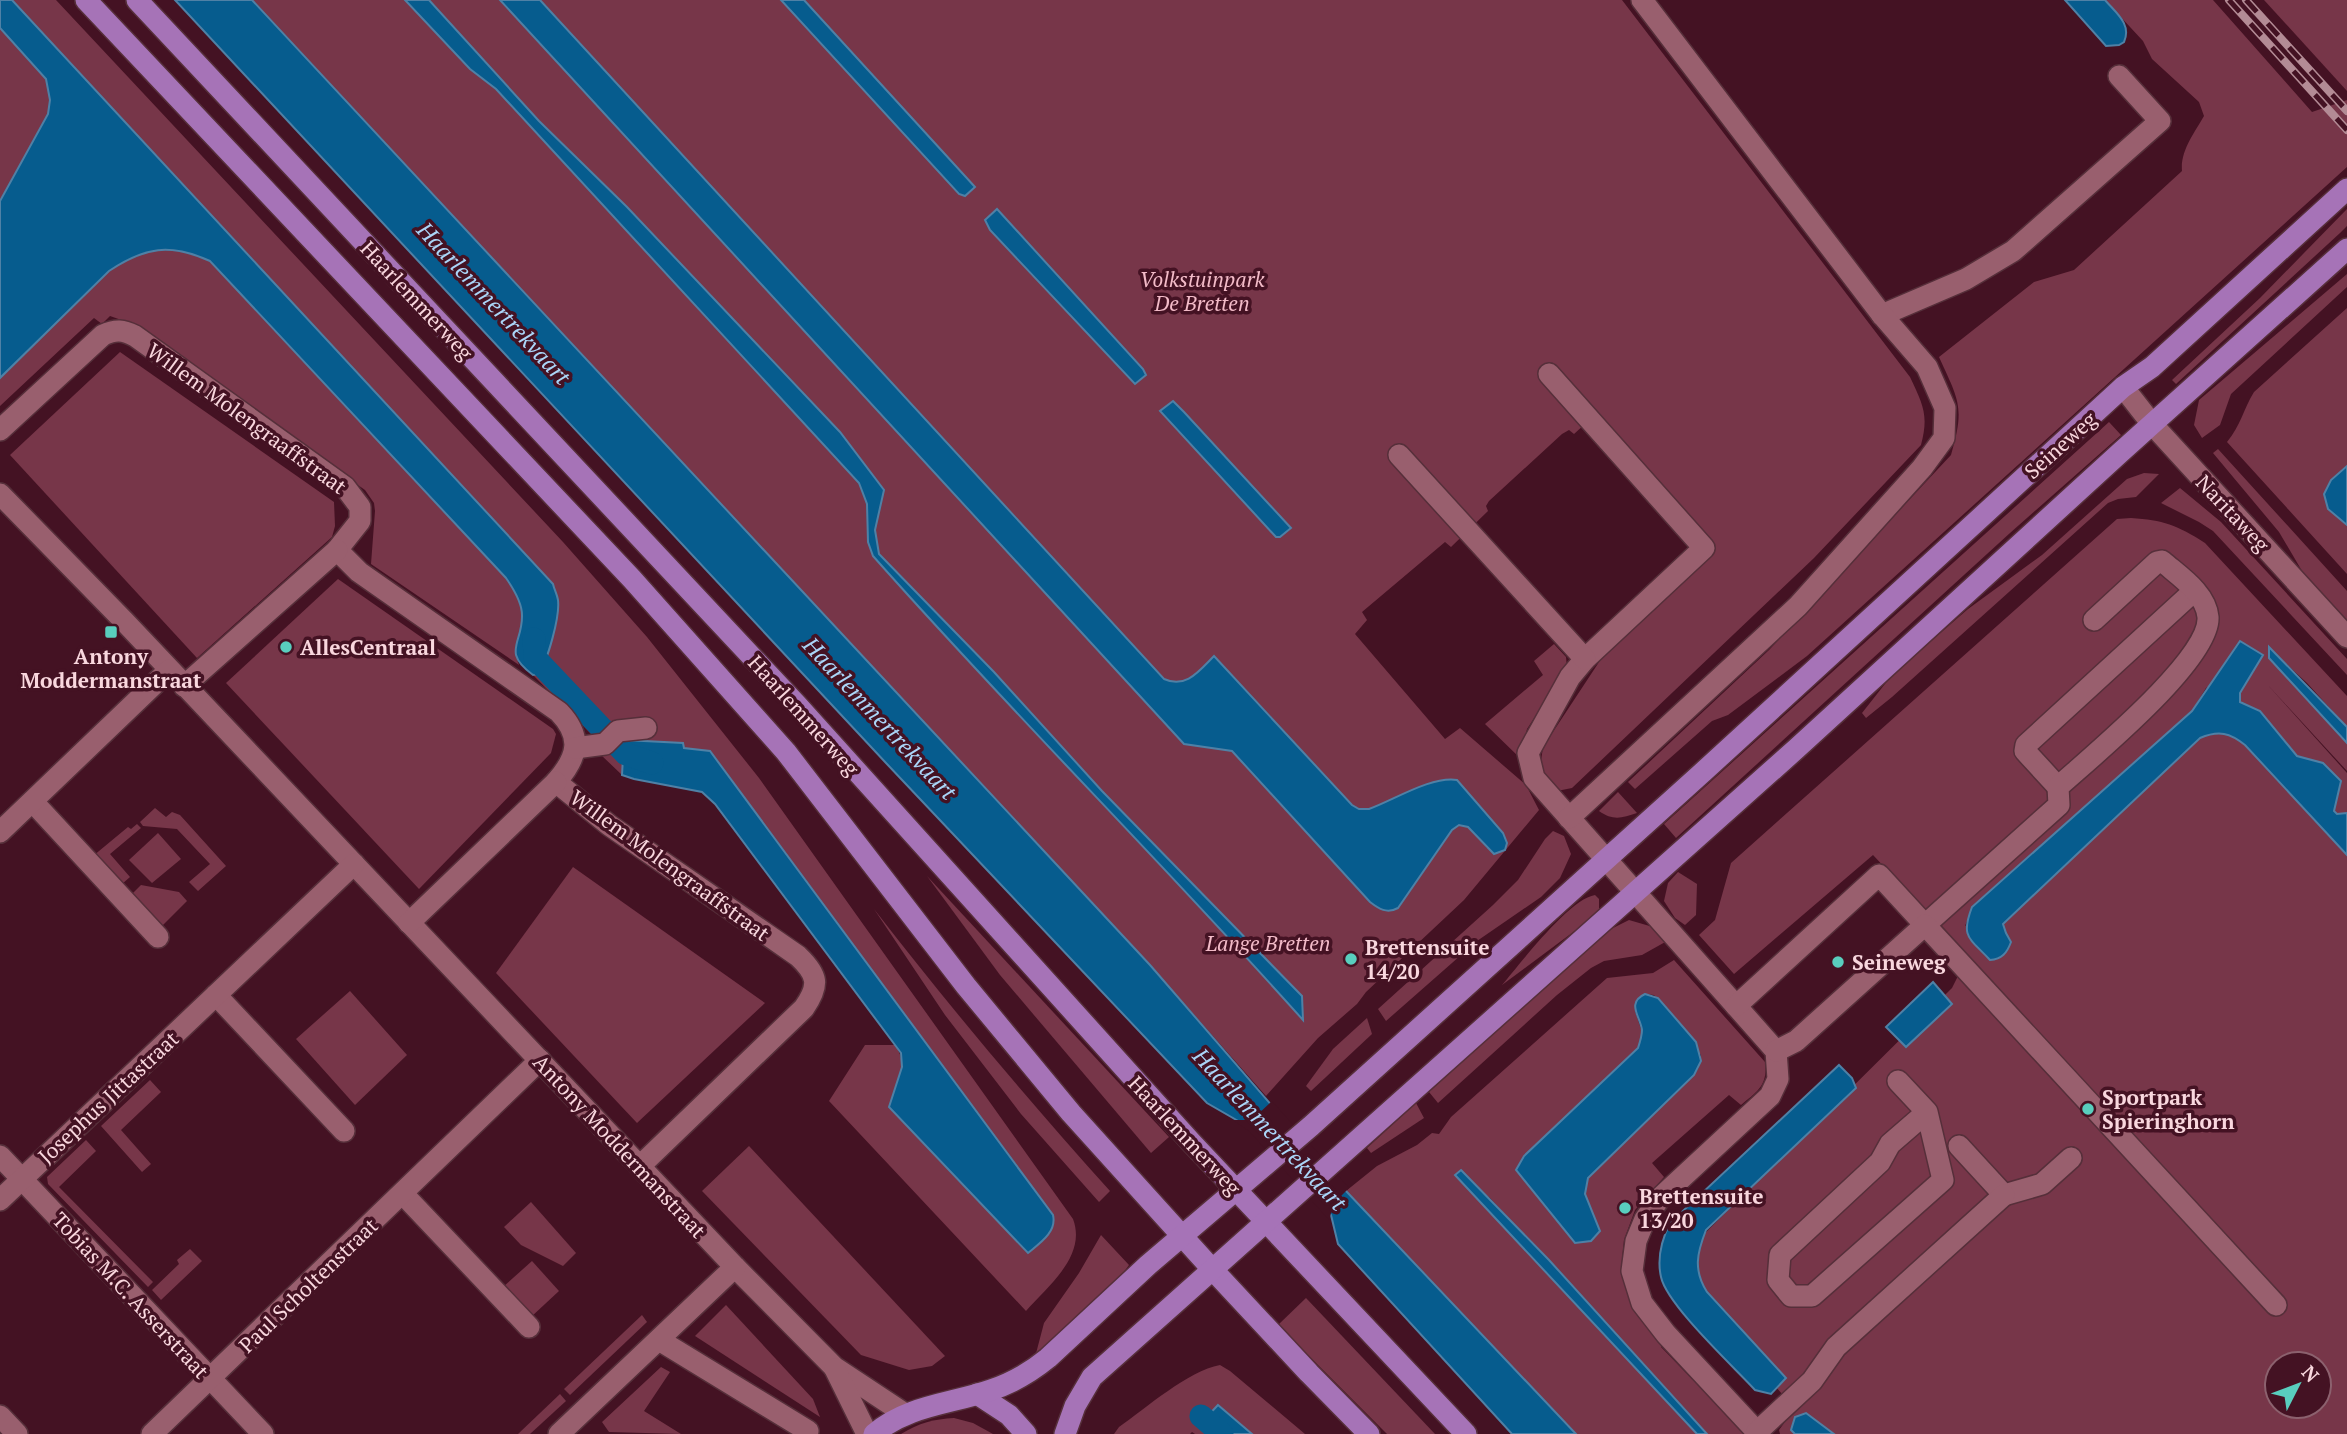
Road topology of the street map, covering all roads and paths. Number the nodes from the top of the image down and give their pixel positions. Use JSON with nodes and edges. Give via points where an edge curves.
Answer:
{"nodes":[{"id":1,"x":86,"y":0,"type":"edge"},
{"id":2,"x":137,"y":0,"type":"edge"},
{"id":3,"x":1642,"y":0,"type":"edge"},
{"id":4,"x":2119,"y":76,"type":"dead end"},
{"id":5,"x":2347,"y":189,"type":"edge"},
{"id":6,"x":2347,"y":249,"type":"edge"},
{"id":7,"x":1882,"y":315,"type":"junction"},
{"id":8,"x":1549,"y":374,"type":"dead end"},
{"id":9,"x":2123,"y":387,"type":"junction"},
{"id":10,"x":2152,"y":424,"type":"junction"},
{"id":11,"x":0,"y":430,"type":"edge"},
{"id":12,"x":1399,"y":455,"type":"dead end"},
{"id":13,"x":0,"y":494,"type":"edge"},
{"id":14,"x":337,"y":551,"type":"junction"},
{"id":15,"x":2194,"y":591,"type":"junction"},
{"id":16,"x":2094,"y":620,"type":"dead end"},
{"id":17,"x":2347,"y":637,"type":"edge"},
{"id":18,"x":1585,"y":659,"type":"junction"},
{"id":19,"x":169,"y":670,"type":"junction"},
{"id":20,"x":184,"y":686,"type":"junction"},
{"id":21,"x":646,"y":727,"type":"dead end"},
{"id":22,"x":575,"y":748,"type":"junction"},
{"id":23,"x":556,"y":782,"type":"junction"},
{"id":24,"x":2058,"y":787,"type":"junction"},
{"id":25,"x":33,"y":802,"type":"junction"},
{"id":26,"x":1569,"y":818,"type":"junction"},
{"id":27,"x":0,"y":832,"type":"edge"},
{"id":28,"x":1606,"y":859,"type":"junction"},
{"id":29,"x":354,"y":864,"type":"junction"},
{"id":30,"x":1636,"y":893,"type":"junction"},
{"id":31,"x":409,"y":923,"type":"junction"},
{"id":32,"x":1925,"y":925,"type":"junction"},
{"id":33,"x":158,"y":937,"type":"dead end"},
{"id":34,"x":216,"y":995,"type":"junction"},
{"id":35,"x":1736,"y":1006,"type":"junction"},
{"id":36,"x":1776,"y":1051,"type":"junction"},
{"id":37,"x":540,"y":1060,"type":"junction"},
{"id":38,"x":1898,"y":1081,"type":"dead end"},
{"id":39,"x":1927,"y":1112,"type":"junction"},
{"id":40,"x":344,"y":1131,"type":"dead end"},
{"id":41,"x":1959,"y":1146,"type":"dead end"},
{"id":42,"x":0,"y":1156,"type":"edge"},
{"id":43,"x":2071,"y":1158,"type":"dead end"},
{"id":44,"x":640,"y":1166,"type":"junction"},
{"id":45,"x":22,"y":1179,"type":"junction"},
{"id":46,"x":1236,"y":1190,"type":"junction"},
{"id":47,"x":403,"y":1194,"type":"junction"},
{"id":48,"x":2004,"y":1195,"type":"junction"},
{"id":49,"x":0,"y":1200,"type":"edge"},
{"id":50,"x":1266,"y":1222,"type":"junction"},
{"id":51,"x":1181,"y":1235,"type":"junction"},
{"id":52,"x":735,"y":1267,"type":"junction"},
{"id":53,"x":1212,"y":1269,"type":"junction"},
{"id":54,"x":2276,"y":1305,"type":"dead end"},
{"id":55,"x":529,"y":1327,"type":"dead end"},
{"id":56,"x":659,"y":1340,"type":"junction"},
{"id":57,"x":834,"y":1367,"type":"junction"},
{"id":58,"x":209,"y":1379,"type":"junction"},
{"id":59,"x":977,"y":1394,"type":"junction"},
{"id":60,"x":905,"y":1414,"type":"junction"},
{"id":61,"x":0,"y":1416,"type":"edge"},
{"id":62,"x":808,"y":1432,"type":"dead end"},
{"id":63,"x":561,"y":1433,"type":"edge"},
{"id":64,"x":1758,"y":1433,"type":"edge"},
{"id":65,"x":17,"y":1434,"type":"edge"},
{"id":66,"x":152,"y":1434,"type":"edge"},
{"id":67,"x":262,"y":1434,"type":"edge"},
{"id":68,"x":867,"y":1434,"type":"edge"},
{"id":69,"x":874,"y":1434,"type":"edge"},
{"id":70,"x":1026,"y":1434,"type":"edge"},
{"id":71,"x":1065,"y":1434,"type":"edge"},
{"id":72,"x":1369,"y":1434,"type":"edge"},
{"id":73,"x":1466,"y":1434,"type":"edge"}],
"edges":[{"from":1,"to":51,"type":"main road","name":"Haarlemmerweg","via":[[718,674],[786,752],[1018,1051]]},
{"from":2,"to":46,"type":"main road","name":"Haarlemmerweg","via":[[797,705]]},
{"from":3,"to":7,"type":"street"},
{"from":4,"to":7,"type":"street","via":[[2160,121],[2013,251],[1966,279]]},
{"from":5,"to":9,"type":"main road","name":"Seineweg","via":[[2152,367]]},
{"from":6,"to":10,"type":"main road"},
{"from":7,"to":26,"type":"street","via":[[1927,367],[1945,408],[1944,438],[1798,606]]},
{"from":8,"to":18,"type":"street","via":[[1704,548]]},
{"from":9,"to":10,"type":"street","name":"Naritaweg"},
{"from":9,"to":28,"type":"main road","name":"Seineweg"},
{"from":10,"to":17,"type":"street","name":"Naritaweg"},
{"from":10,"to":30,"type":"main road"},
{"from":11,"to":14,"type":"street","name":"Willem Molengraaffstraat","via":[[103,335],[124,331],[345,487],[360,507],[360,521]]},
{"from":12,"to":18,"type":"street"},
{"from":13,"to":19,"type":"street","name":"Antony Moddermanstraat"},
{"from":14,"to":20,"type":"street"},
{"from":14,"to":22,"type":"street","via":[[359,572],[559,712],[575,736]]},
{"from":15,"to":16,"type":"street","via":[[2162,561],[2157,562]]},
{"from":15,"to":24,"type":"street","via":[[2205,603],[2208,621],[2198,645],[2164,690]]},
{"from":15,"to":24,"type":"street","via":[[2026,744],[2025,751]]},
{"from":18,"to":26,"type":"street","via":[[1528,753],[1534,778]]},
{"from":19,"to":20,"type":"street","name":"Antony Moddermanstraat"},
{"from":19,"to":25,"type":"street"},
{"from":20,"to":29,"type":"street","name":"Antony Moddermanstraat"},
{"from":21,"to":22,"type":"street"},
{"from":22,"to":23,"type":"street","name":"Willem Molengraaffstraat"},
{"from":23,"to":31,"type":"street"},
{"from":23,"to":44,"type":"street","name":"Willem Molengraaffstraat","via":[[798,956],[814,975],[816,986],[804,1008]]},
{"from":24,"to":32,"type":"street","via":[[2059,805]]},
{"from":25,"to":27,"type":"street"},
{"from":25,"to":33,"type":"street"},
{"from":26,"to":28,"type":"street"},
{"from":28,"to":30,"type":"street"},
{"from":28,"to":46,"type":"main road","name":"Seineweg"},
{"from":29,"to":31,"type":"street","name":"Antony Moddermanstraat"},
{"from":29,"to":34,"type":"street","name":"Josephus Jittastraat"},
{"from":30,"to":35,"type":"street"},
{"from":30,"to":50,"type":"main road"},
{"from":31,"to":37,"type":"street","name":"Antony Moddermanstraat"},
{"from":32,"to":35,"type":"street","via":[[1879,876]]},
{"from":32,"to":36,"type":"street","via":[[1796,1041]]},
{"from":32,"to":54,"type":"street"},
{"from":34,"to":40,"type":"street"},
{"from":34,"to":45,"type":"street","name":"Josephus Jittastraat"},
{"from":35,"to":36,"type":"street"},
{"from":36,"to":64,"type":"street","via":[[1778,1079],[1770,1096],[1660,1198],[1636,1241],[1632,1271],[1642,1303],[1666,1335]]},
{"from":37,"to":44,"type":"street","name":"Antony Moddermanstraat"},
{"from":37,"to":47,"type":"street","name":"Paul Scholtenstraat"},
{"from":38,"to":39,"type":"street"},
{"from":39,"to":39,"type":"street","via":[[1780,1255],[1778,1280],[1791,1296],[1812,1296],[1943,1180]]},
{"from":41,"to":48,"type":"street"},
{"from":42,"to":45,"type":"street","name":"Tobias M.C. Asserstraat"},
{"from":43,"to":48,"type":"street","via":[[2042,1184]]},
{"from":44,"to":52,"type":"street","name":"Antony Moddermanstraat"},
{"from":45,"to":49,"type":"street","name":"Josephus Jittastraat"},
{"from":45,"to":58,"type":"street","name":"Tobias M.C. Asserstraat"},
{"from":46,"to":50,"type":"main road","name":"Haarlemmerweg"},
{"from":46,"to":51,"type":"main road","name":"Seineweg"},
{"from":47,"to":55,"type":"street"},
{"from":47,"to":58,"type":"street","name":"Paul Scholtenstraat"},
{"from":48,"to":64,"type":"street","via":[[1836,1348],[1812,1381]]},
{"from":50,"to":53,"type":"main road"},
{"from":50,"to":73,"type":"main road","name":"Haarlemmerweg"},
{"from":51,"to":53,"type":"main road","name":"Haarlemmerweg"},
{"from":51,"to":59,"type":"main road","name":"Seineweg","via":[[1035,1368],[1002,1387]]},
{"from":52,"to":56,"type":"street"},
{"from":52,"to":57,"type":"street","name":"Antony Moddermanstraat"},
{"from":53,"to":71,"type":"main road","via":[[1092,1377]]},
{"from":53,"to":72,"type":"main road","name":"Haarlemmerweg"},
{"from":56,"to":62,"type":"street"},
{"from":56,"to":63,"type":"street"},
{"from":57,"to":60,"type":"street","name":"Antony Moddermanstraat"},
{"from":57,"to":68,"type":"street","name":"Antony Moddermanstraat"},
{"from":58,"to":66,"type":"street","name":"Paul Scholtenstraat"},
{"from":58,"to":67,"type":"street","name":"Tobias M.C. Asserstraat"},
{"from":59,"to":60,"type":"main road","name":"Seineweg"},
{"from":59,"to":70,"type":"main road","via":[[1009,1415]]},
{"from":60,"to":69,"type":"main road","name":"Seineweg"},
{"from":61,"to":65,"type":"street"}]}
